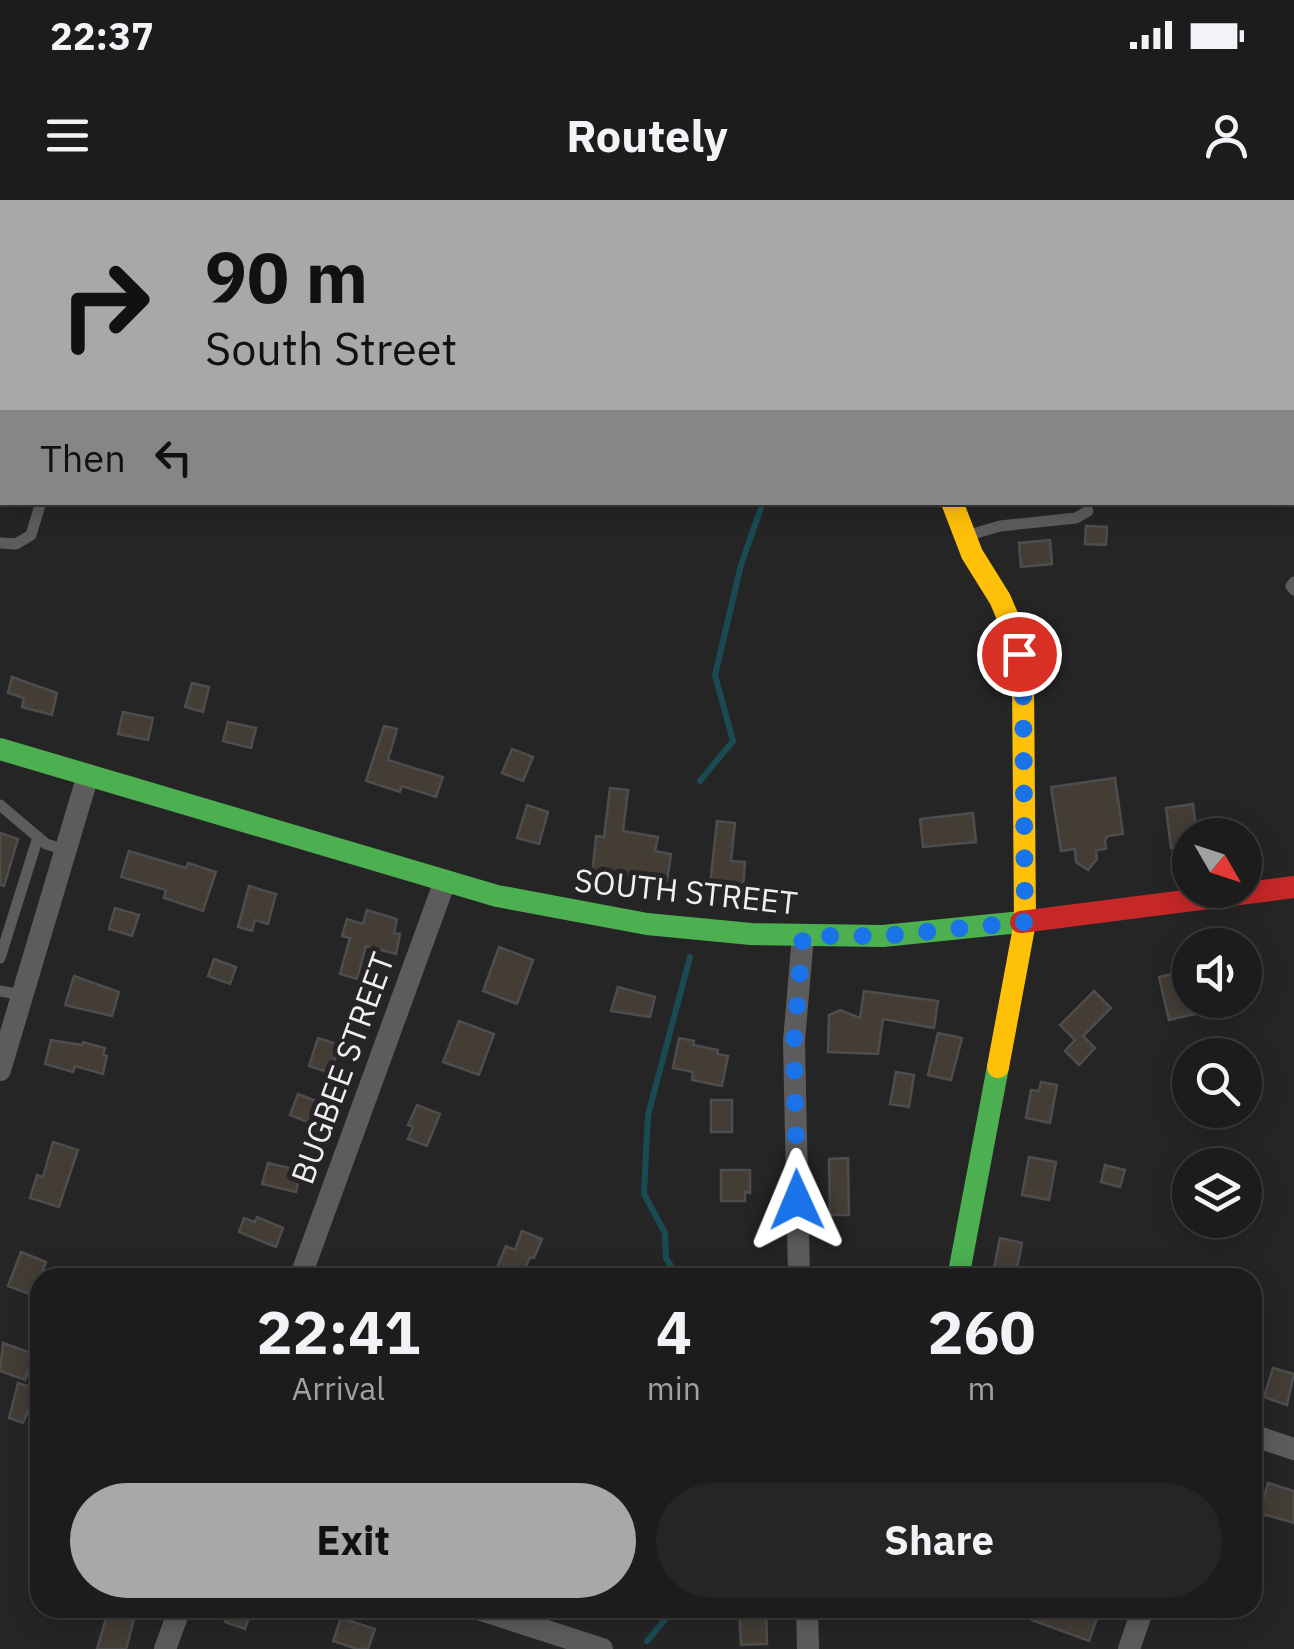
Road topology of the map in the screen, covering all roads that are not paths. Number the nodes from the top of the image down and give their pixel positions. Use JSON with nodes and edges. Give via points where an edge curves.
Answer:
{"nodes":[{"id":1,"x":41,"y":505,"type":"edge"},
{"id":2,"x":953,"y":505,"type":"edge"},
{"id":3,"x":1088,"y":511,"type":"dead end"},
{"id":4,"x":965,"y":536,"type":"junction"},
{"id":5,"x":0,"y":544,"type":"edge"},
{"id":6,"x":1294,"y":582,"type":"edge"},
{"id":7,"x":1294,"y":590,"type":"edge"},
{"id":8,"x":0,"y":749,"type":"edge"},
{"id":9,"x":88,"y":775,"type":"junction"},
{"id":10,"x":0,"y":806,"type":"edge"},
{"id":11,"x":38,"y":837,"type":"junction"},
{"id":12,"x":66,"y":850,"type":"junction"},
{"id":13,"x":445,"y":881,"type":"junction"},
{"id":14,"x":1294,"y":887,"type":"edge"},
{"id":15,"x":1025,"y":922,"type":"junction"},
{"id":16,"x":803,"y":936,"type":"junction"},
{"id":17,"x":0,"y":958,"type":"edge"},
{"id":18,"x":11,"y":993,"type":"edge"},
{"id":19,"x":0,"y":1070,"type":"edge"},
{"id":20,"x":304,"y":1268,"type":"edge"},
{"id":21,"x":799,"y":1268,"type":"edge"},
{"id":22,"x":960,"y":1268,"type":"edge"},
{"id":23,"x":1262,"y":1438,"type":"edge"},
{"id":24,"x":1294,"y":1448,"type":"edge"},
{"id":25,"x":176,"y":1618,"type":"edge"},
{"id":26,"x":506,"y":1618,"type":"edge"},
{"id":27,"x":807,"y":1618,"type":"edge"},
{"id":28,"x":1140,"y":1618,"type":"edge"},
{"id":29,"x":165,"y":1649,"type":"edge"},
{"id":30,"x":602,"y":1649,"type":"edge"},
{"id":31,"x":808,"y":1649,"type":"edge"},
{"id":32,"x":1129,"y":1649,"type":"edge"}],
"edges":[{"from":1,"to":5,"type":"lane","via":[[31,535]]},
{"from":2,"to":4,"type":"main road"},
{"from":3,"to":4,"type":"lane"},
{"from":4,"to":15,"type":"main road","via":[[1000,599],[1019,654]]},
{"from":6,"to":7,"type":"lane"},
{"from":8,"to":9,"type":"main road","name":"SOUTH STREET"},
{"from":9,"to":12,"type":"street"},
{"from":9,"to":13,"type":"main road","name":"SOUTH STREET"},
{"from":10,"to":11,"type":"lane"},
{"from":11,"to":12,"type":"lane"},
{"from":11,"to":17,"type":"lane"},
{"from":12,"to":18,"type":"street"},
{"from":13,"to":16,"type":"main road","name":"SOUTH STREET","via":[[614,920]]},
{"from":13,"to":20,"type":"street","name":"BUGBEE STREET"},
{"from":14,"to":15,"type":"main road","name":"SOUTH STREET"},
{"from":15,"to":16,"type":"main road","name":"SOUTH STREET","via":[[883,936]]},
{"from":15,"to":22,"type":"main road"},
{"from":16,"to":21,"type":"street","via":[[794,1041]]},
{"from":18,"to":19,"type":"street"},
{"from":23,"to":24,"type":"street"},
{"from":25,"to":29,"type":"street"},
{"from":26,"to":30,"type":"street"},
{"from":27,"to":31,"type":"street"},
{"from":28,"to":32,"type":"street"}]}
